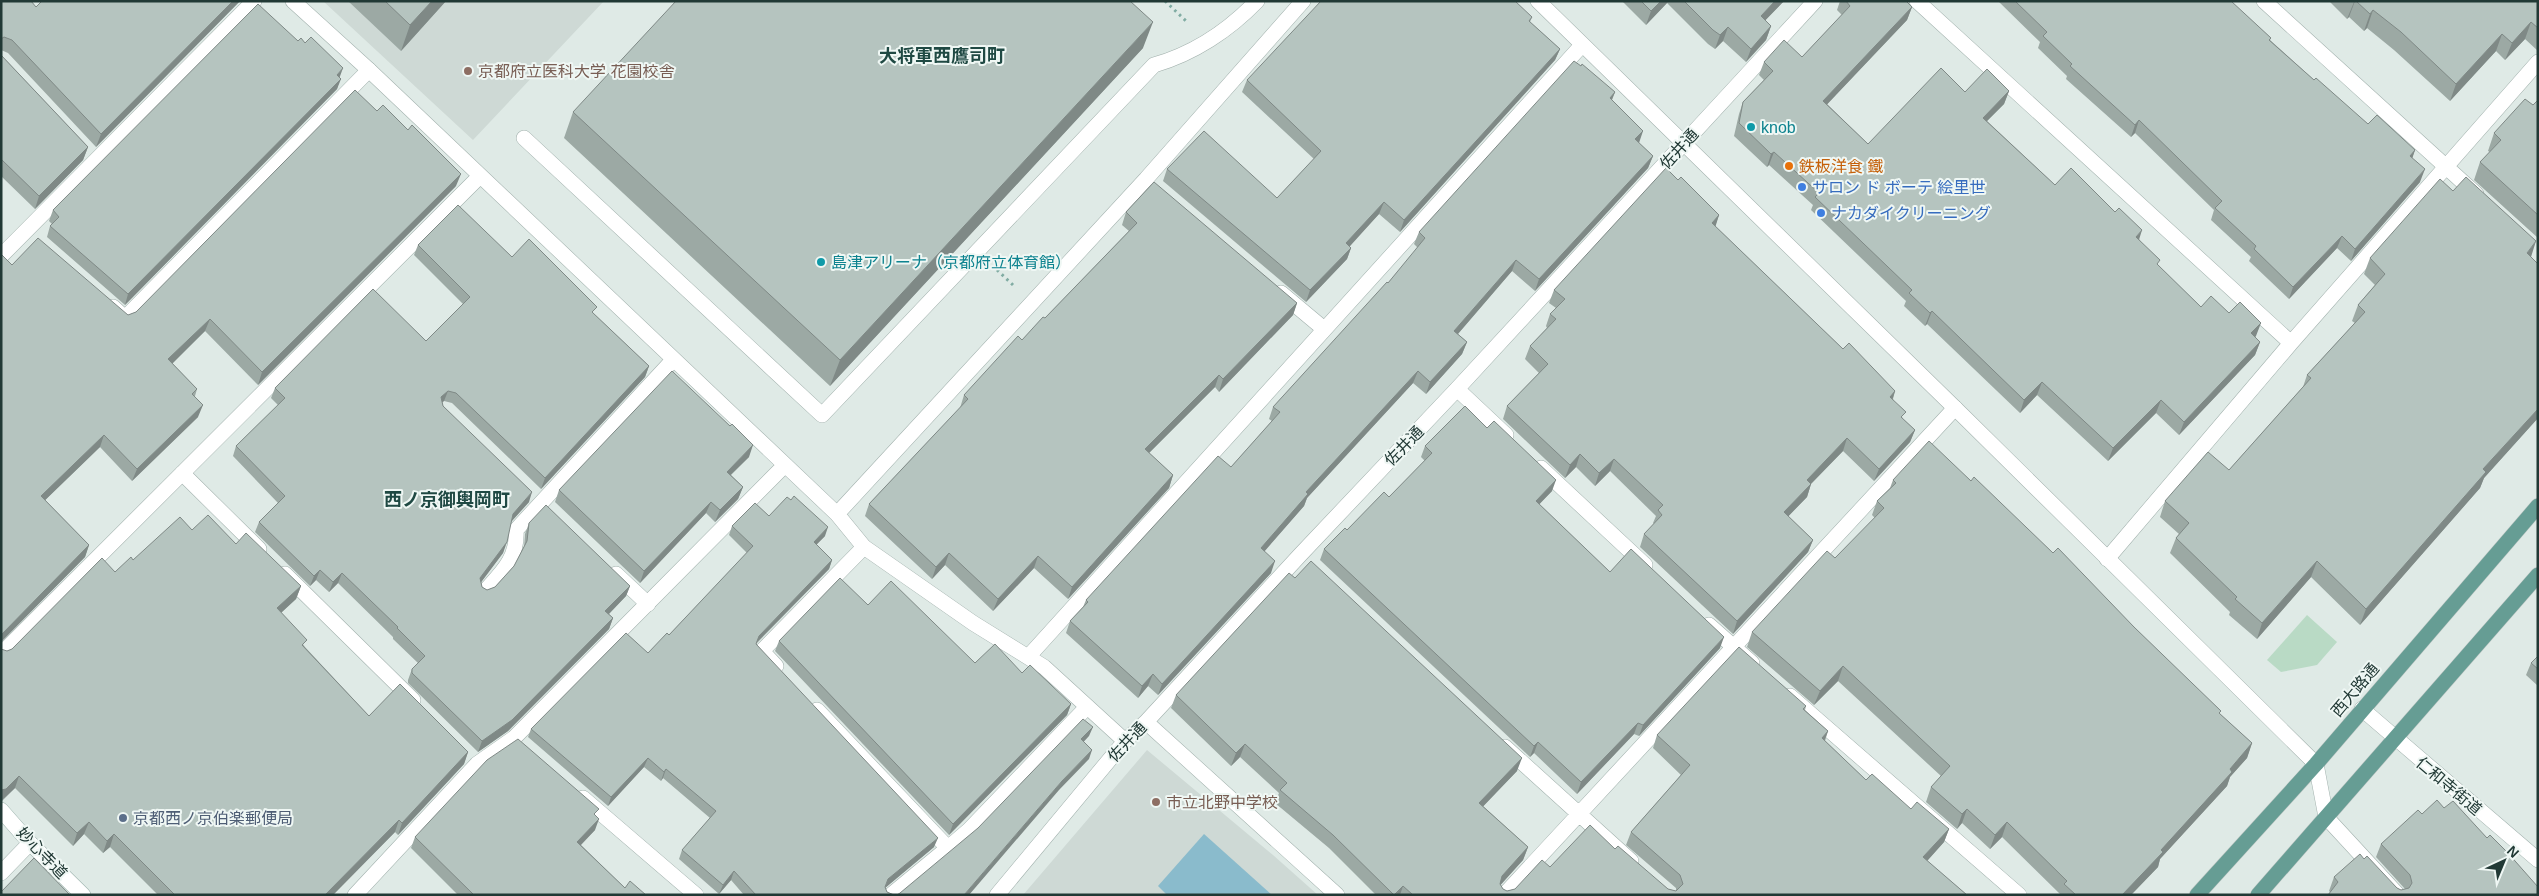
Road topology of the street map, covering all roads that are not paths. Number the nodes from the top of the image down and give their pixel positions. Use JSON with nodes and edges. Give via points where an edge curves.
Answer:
{"nodes":[{"id":1,"x":254,"y":1,"type":"edge"},
{"id":2,"x":293,"y":1,"type":"edge"},
{"id":3,"x":1257,"y":1,"type":"edge"},
{"id":4,"x":1303,"y":1,"type":"edge"},
{"id":5,"x":1538,"y":1,"type":"edge"},
{"id":6,"x":1815,"y":1,"type":"edge"},
{"id":7,"x":1917,"y":1,"type":"edge"},
{"id":8,"x":2264,"y":1,"type":"edge"},
{"id":9,"x":1582,"y":44,"type":"junction"},
{"id":10,"x":2538,"y":62,"type":"edge"},
{"id":11,"x":369,"y":70,"type":"junction"},
{"id":12,"x":524,"y":138,"type":"dead end"},
{"id":13,"x":1683,"y":144,"type":"junction"},
{"id":14,"x":82,"y":146,"type":"edge"},
{"id":15,"x":96,"y":160,"type":"junction"},
{"id":16,"x":2446,"y":168,"type":"junction"},
{"id":17,"x":480,"y":176,"type":"junction"},
{"id":18,"x":1146,"y":179,"type":"junction"},
{"id":19,"x":1161,"y":191,"type":"edge"},
{"id":20,"x":2489,"y":206,"type":"edge"},
{"id":21,"x":26,"y":231,"type":"junction"},
{"id":22,"x":40,"y":243,"type":"edge"},
{"id":23,"x":1,"y":256,"type":"edge"},
{"id":24,"x":1272,"y":286,"type":"edge"},
{"id":25,"x":104,"y":299,"type":"edge"},
{"id":26,"x":1324,"y":329,"type":"junction"},
{"id":27,"x":2291,"y":343,"type":"junction"},
{"id":28,"x":673,"y":360,"type":"junction"},
{"id":29,"x":1458,"y":390,"type":"junction"},
{"id":30,"x":1955,"y":408,"type":"junction"},
{"id":31,"x":1516,"y":444,"type":"edge"},
{"id":32,"x":1530,"y":457,"type":"edge"},
{"id":33,"x":784,"y":465,"type":"junction"},
{"id":34,"x":182,"y":473,"type":"junction"},
{"id":35,"x":529,"y":489,"type":"edge"},
{"id":36,"x":546,"y":506,"type":"junction"},
{"id":37,"x":2538,"y":506,"type":"edge"},
{"id":38,"x":837,"y":514,"type":"junction"},
{"id":39,"x":864,"y":547,"type":"junction"},
{"id":40,"x":1300,"y":555,"type":"junction"},
{"id":41,"x":2107,"y":559,"type":"junction"},
{"id":42,"x":606,"y":564,"type":"edge"},
{"id":43,"x":1314,"y":568,"type":"edge"},
{"id":44,"x":1654,"y":573,"type":"edge"},
{"id":45,"x":2538,"y":575,"type":"edge"},
{"id":46,"x":485,"y":591,"type":"edge"},
{"id":47,"x":648,"y":604,"type":"junction"},
{"id":48,"x":1697,"y":613,"type":"edge"},
{"id":49,"x":1733,"y":647,"type":"junction"},
{"id":50,"x":1,"y":654,"type":"edge"},
{"id":51,"x":1028,"y":657,"type":"junction"},
{"id":52,"x":1764,"y":673,"type":"edge"},
{"id":53,"x":788,"y":679,"type":"edge"},
{"id":54,"x":1778,"y":686,"type":"edge"},
{"id":55,"x":808,"y":700,"type":"edge"},
{"id":56,"x":1087,"y":707,"type":"junction"},
{"id":57,"x":421,"y":708,"type":"edge"},
{"id":58,"x":2362,"y":709,"type":"junction"},
{"id":59,"x":1146,"y":722,"type":"junction"},
{"id":60,"x":1492,"y":735,"type":"edge"},
{"id":61,"x":514,"y":738,"type":"junction"},
{"id":62,"x":2394,"y":739,"type":"junction"},
{"id":63,"x":1126,"y":741,"type":"junction"},
{"id":64,"x":463,"y":750,"type":"edge"},
{"id":65,"x":528,"y":751,"type":"edge"},
{"id":66,"x":477,"y":764,"type":"junction"},
{"id":67,"x":2316,"y":764,"type":"junction"},
{"id":68,"x":572,"y":788,"type":"edge"},
{"id":69,"x":1,"y":810,"type":"edge"},
{"id":70,"x":1578,"y":815,"type":"junction"},
{"id":71,"x":2326,"y":817,"type":"junction"},
{"id":72,"x":30,"y":843,"type":"junction"},
{"id":73,"x":948,"y":848,"type":"junction"},
{"id":74,"x":2538,"y":860,"type":"edge"},
{"id":75,"x":1641,"y":870,"type":"edge"},
{"id":76,"x":1,"y":873,"type":"edge"},
{"id":77,"x":83,"y":895,"type":"edge"},
{"id":78,"x":355,"y":895,"type":"edge"},
{"id":79,"x":696,"y":895,"type":"edge"},
{"id":80,"x":892,"y":895,"type":"edge"},
{"id":81,"x":997,"y":895,"type":"edge"},
{"id":82,"x":1337,"y":895,"type":"edge"},
{"id":83,"x":1504,"y":895,"type":"edge"},
{"id":84,"x":2019,"y":895,"type":"edge"},
{"id":85,"x":2197,"y":895,"type":"edge"},
{"id":86,"x":2258,"y":895,"type":"edge"},
{"id":87,"x":2398,"y":895,"type":"edge"}],
"edges":[{"from":1,"to":15,"type":"street"},
{"from":2,"to":11,"type":"street"},
{"from":3,"to":12,"type":"street","via":[[1239,19],[1179,58],[1154,65],[822,415]]},
{"from":4,"to":18,"type":"street"},
{"from":5,"to":9,"type":"street"},
{"from":6,"to":13,"type":"street","name":"佐井通"},
{"from":7,"to":27,"type":"street"},
{"from":8,"to":16,"type":"street"},
{"from":9,"to":13,"type":"street"},
{"from":9,"to":26,"type":"street"},
{"from":10,"to":16,"type":"street"},
{"from":11,"to":17,"type":"street"},
{"from":11,"to":25,"type":"street","via":[[125,318]]},
{"from":13,"to":29,"type":"street","name":"佐井通"},
{"from":13,"to":30,"type":"street"},
{"from":14,"to":15,"type":"street"},
{"from":15,"to":21,"type":"street"},
{"from":16,"to":20,"type":"street"},
{"from":16,"to":27,"type":"street"},
{"from":17,"to":28,"type":"street"},
{"from":17,"to":34,"type":"street"},
{"from":18,"to":19,"type":"street"},
{"from":18,"to":38,"type":"street"},
{"from":21,"to":22,"type":"street"},
{"from":21,"to":23,"type":"street"},
{"from":24,"to":26,"type":"street"},
{"from":26,"to":51,"type":"street"},
{"from":27,"to":41,"type":"street"},
{"from":28,"to":33,"type":"street"},
{"from":28,"to":36,"type":"street"},
{"from":29,"to":31,"type":"street"},
{"from":29,"to":40,"type":"street","name":"佐井通"},
{"from":30,"to":41,"type":"street"},
{"from":30,"to":49,"type":"street"},
{"from":32,"to":44,"type":"street"},
{"from":33,"to":38,"type":"street"},
{"from":33,"to":47,"type":"street"},
{"from":34,"to":50,"type":"street"},
{"from":34,"to":57,"type":"street"},
{"from":35,"to":36,"type":"street"},
{"from":36,"to":46,"type":"street","via":[[516,530],[517,546],[504,570]]},
{"from":37,"to":58,"type":"main road","name":"西大路通"},
{"from":38,"to":39,"type":"street"},
{"from":39,"to":51,"type":"street"},
{"from":39,"to":53,"type":"street","via":[[762,651]]},
{"from":40,"to":43,"type":"street"},
{"from":40,"to":59,"type":"street","name":"佐井通"},
{"from":41,"to":67,"type":"street"},
{"from":42,"to":47,"type":"street"},
{"from":45,"to":62,"type":"main road"},
{"from":47,"to":61,"type":"street"},
{"from":48,"to":49,"type":"street"},
{"from":49,"to":52,"type":"street"},
{"from":49,"to":70,"type":"street"},
{"from":51,"to":56,"type":"street","via":[[1044,667]]},
{"from":54,"to":84,"type":"street"},
{"from":55,"to":73,"type":"street"},
{"from":56,"to":63,"type":"street"},
{"from":56,"to":73,"type":"street"},
{"from":58,"to":62,"type":"street","name":"仁和寺街道"},
{"from":58,"to":67,"type":"main road","name":"西大路通"},
{"from":59,"to":63,"type":"street","name":"佐井通"},
{"from":59,"to":82,"type":"street"},
{"from":60,"to":70,"type":"street"},
{"from":61,"to":65,"type":"street"},
{"from":61,"to":66,"type":"street"},
{"from":62,"to":71,"type":"main road"},
{"from":62,"to":74,"type":"street","name":"仁和寺街道"},
{"from":63,"to":81,"type":"street","name":"佐井通"},
{"from":64,"to":66,"type":"street"},
{"from":66,"to":78,"type":"street"},
{"from":67,"to":71,"type":"street"},
{"from":67,"to":85,"type":"main road","name":"西大路通"},
{"from":68,"to":79,"type":"street"},
{"from":69,"to":72,"type":"street","name":"妙心寺道"},
{"from":70,"to":75,"type":"street"},
{"from":70,"to":83,"type":"street"},
{"from":71,"to":86,"type":"main road"},
{"from":71,"to":87,"type":"street"},
{"from":72,"to":76,"type":"street"},
{"from":72,"to":77,"type":"street","name":"妙心寺道"},
{"from":73,"to":80,"type":"street"}]}
